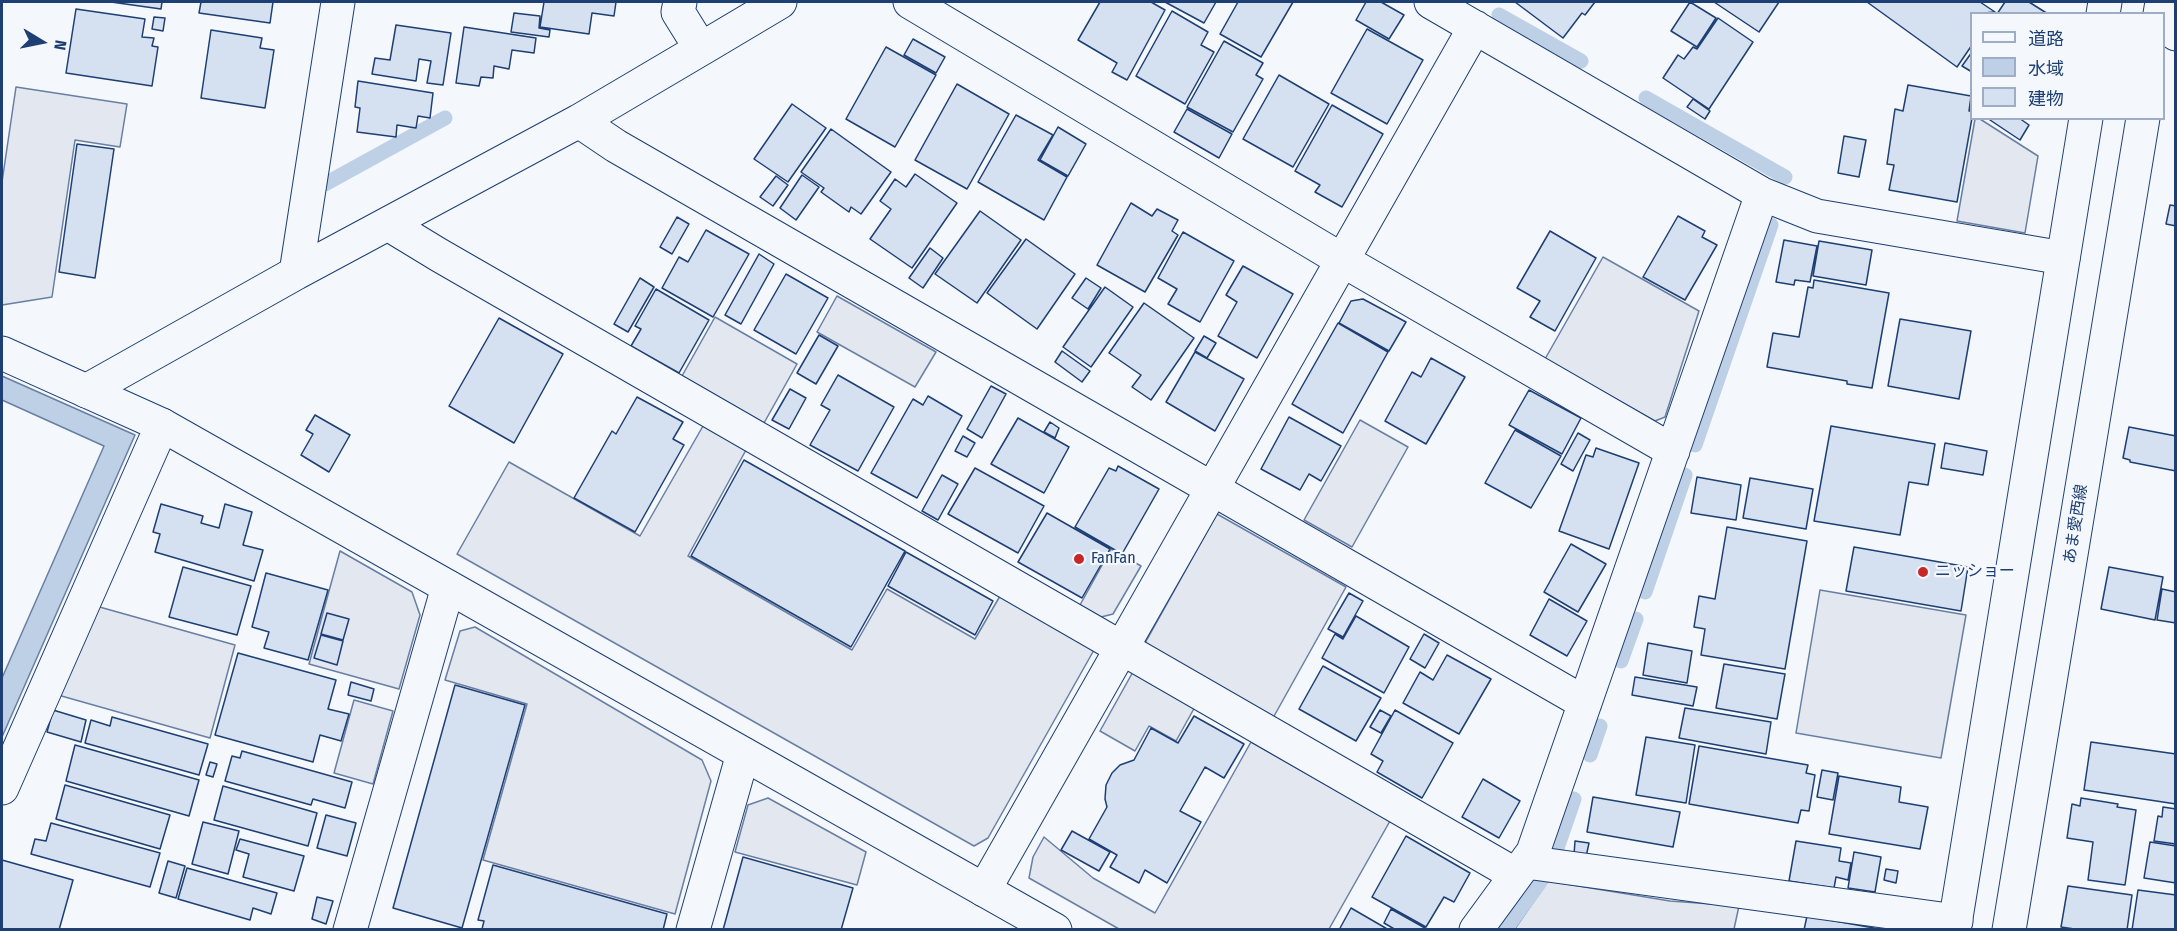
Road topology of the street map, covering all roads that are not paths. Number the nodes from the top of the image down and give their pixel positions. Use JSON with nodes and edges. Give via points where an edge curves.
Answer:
{"nodes":[{"id":1,"x":338,"y":2,"type":"edge"},
{"id":2,"x":680,"y":2,"type":"edge"},
{"id":3,"x":780,"y":2,"type":"edge"},
{"id":4,"x":910,"y":2,"type":"edge"},
{"id":5,"x":1431,"y":2,"type":"edge"},
{"id":6,"x":1475,"y":27,"type":"junction"},
{"id":7,"x":701,"y":49,"type":"junction"},
{"id":8,"x":2086,"y":120,"type":"edge"},
{"id":9,"x":2143,"y":120,"type":"edge"},
{"id":10,"x":579,"y":121,"type":"junction"},
{"id":11,"x":1762,"y":195,"type":"junction"},
{"id":12,"x":388,"y":224,"type":"junction"},
{"id":13,"x":2063,"y":258,"type":"junction"},
{"id":14,"x":1342,"y":260,"type":"junction"},
{"id":15,"x":297,"y":273,"type":"junction"},
{"id":16,"x":2,"y":353,"type":"edge"},
{"id":17,"x":86,"y":391,"type":"junction"},
{"id":18,"x":162,"y":425,"type":"junction"},
{"id":19,"x":1673,"y":451,"type":"junction"},
{"id":20,"x":1212,"y":489,"type":"junction"},
{"id":21,"x":448,"y":586,"type":"junction"},
{"id":22,"x":1122,"y":648,"type":"junction"},
{"id":23,"x":1585,"y":703,"type":"junction"},
{"id":24,"x":743,"y":754,"type":"junction"},
{"id":25,"x":2,"y":788,"type":"edge"},
{"id":26,"x":1521,"y":868,"type":"junction"},
{"id":27,"x":984,"y":890,"type":"junction"},
{"id":28,"x":1955,"y":925,"type":"edge"},
{"id":29,"x":1045,"y":927,"type":"edge"},
{"id":30,"x":350,"y":930,"type":"edge"},
{"id":31,"x":693,"y":930,"type":"edge"},
{"id":32,"x":1476,"y":930,"type":"edge"},
{"id":33,"x":2009,"y":930,"type":"edge"}],
"edges":[{"from":1,"to":15,"type":"street"},
{"from":2,"to":7,"type":"street","via":[[678,12]]},
{"from":3,"to":7,"type":"street"},
{"from":4,"to":14,"type":"street"},
{"from":5,"to":6,"type":"street"},
{"from":6,"to":11,"type":"street"},
{"from":6,"to":14,"type":"street"},
{"from":7,"to":10,"type":"street"},
{"from":8,"to":13,"type":"street"},
{"from":9,"to":33,"type":"street","name":"あま愛西線"},
{"from":10,"to":12,"type":"street"},
{"from":10,"to":20,"type":"street","via":[[616,146]]},
{"from":11,"to":13,"type":"street","via":[[1817,216]]},
{"from":11,"to":19,"type":"street"},
{"from":12,"to":15,"type":"street"},
{"from":12,"to":22,"type":"street"},
{"from":13,"to":28,"type":"street"},
{"from":14,"to":19,"type":"street"},
{"from":14,"to":20,"type":"street"},
{"from":15,"to":17,"type":"street"},
{"from":16,"to":17,"type":"street"},
{"from":17,"to":18,"type":"street"},
{"from":18,"to":21,"type":"street"},
{"from":18,"to":25,"type":"street"},
{"from":19,"to":23,"type":"street"},
{"from":20,"to":22,"type":"street"},
{"from":20,"to":23,"type":"street"},
{"from":21,"to":24,"type":"street"},
{"from":21,"to":30,"type":"street"},
{"from":22,"to":26,"type":"street"},
{"from":22,"to":27,"type":"street"},
{"from":23,"to":26,"type":"street","via":[[1533,852]]},
{"from":24,"to":27,"type":"street"},
{"from":24,"to":31,"type":"street"},
{"from":26,"to":28,"type":"street"},
{"from":26,"to":32,"type":"street"},
{"from":27,"to":29,"type":"street"}]}
